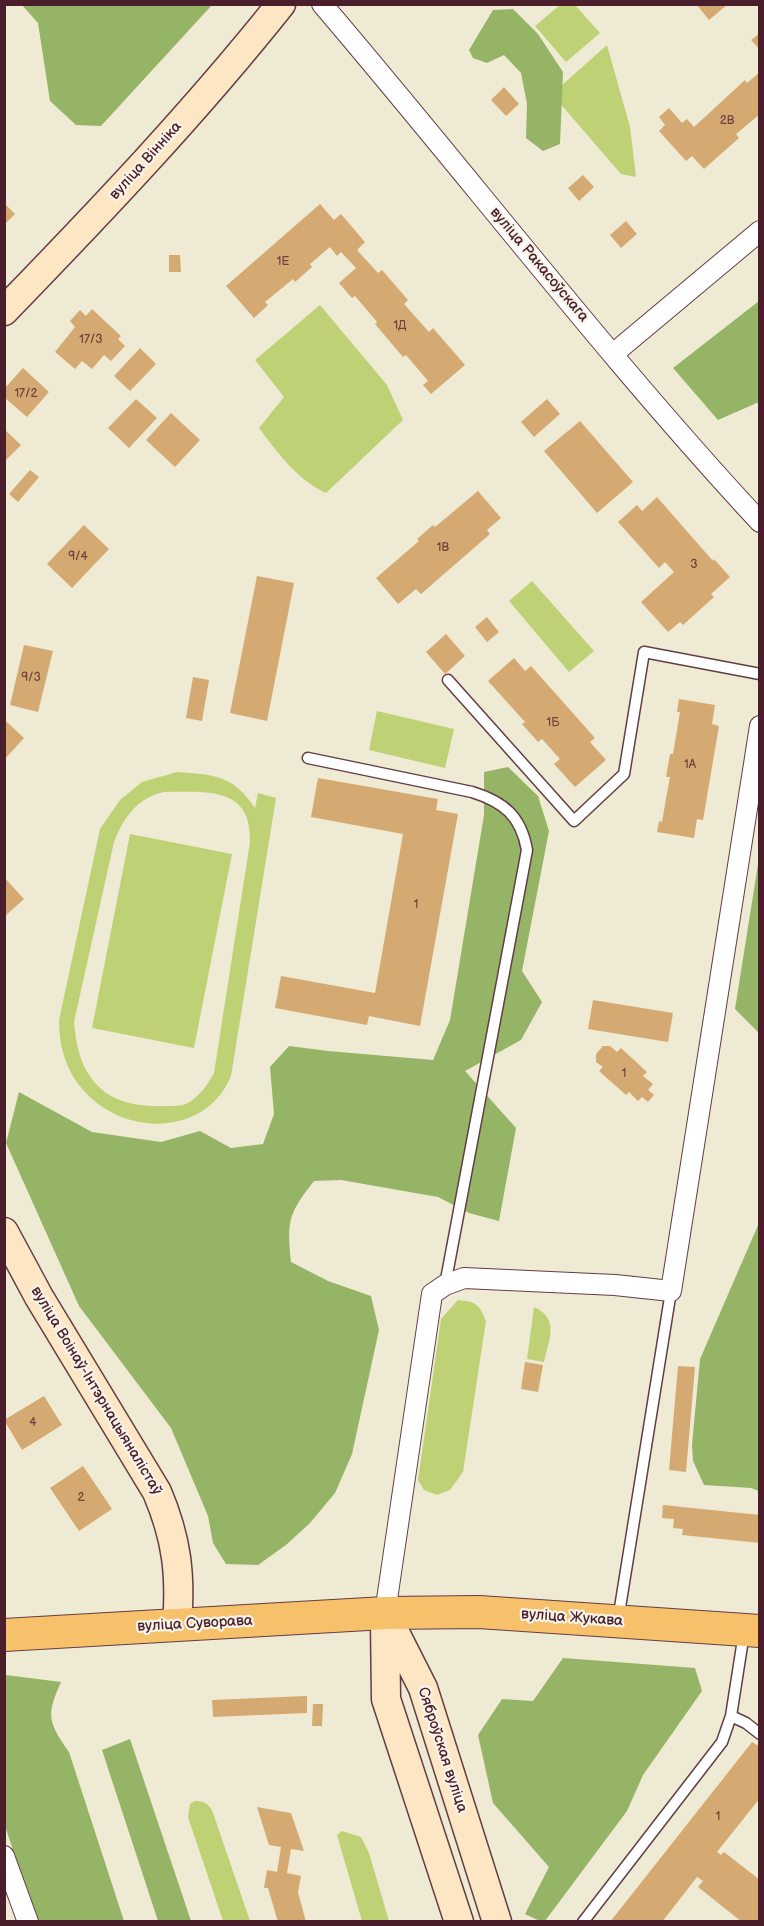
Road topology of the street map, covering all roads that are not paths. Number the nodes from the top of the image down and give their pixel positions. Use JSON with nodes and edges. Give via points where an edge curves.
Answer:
{"nodes":[{"id":1,"x":281,"y":4,"type":"edge"},
{"id":2,"x":322,"y":4,"type":"edge"},
{"id":3,"x":759,"y":231,"type":"edge"},
{"id":4,"x":4,"y":311,"type":"edge"},
{"id":5,"x":613,"y":354,"type":"junction"},
{"id":6,"x":759,"y":522,"type":"edge"},
{"id":7,"x":759,"y":674,"type":"edge"},
{"id":8,"x":448,"y":680,"type":"dead end"},
{"id":9,"x":759,"y":726,"type":"edge"},
{"id":10,"x":308,"y":758,"type":"dead end"},
{"id":11,"x":4,"y":1232,"type":"edge"},
{"id":12,"x":445,"y":1285,"type":"junction"},
{"id":13,"x":671,"y":1291,"type":"junction"},
{"id":14,"x":385,"y":1613,"type":"junction"},
{"id":15,"x":618,"y":1621,"type":"junction"},
{"id":16,"x":177,"y":1626,"type":"junction"},
{"id":17,"x":752,"y":1631,"type":"edge"},
{"id":18,"x":4,"y":1635,"type":"edge"},
{"id":19,"x":730,"y":1716,"type":"junction"},
{"id":20,"x":759,"y":1734,"type":"edge"},
{"id":21,"x":4,"y":1856,"type":"edge"},
{"id":22,"x":28,"y":1922,"type":"edge"},
{"id":23,"x":459,"y":1922,"type":"edge"},
{"id":24,"x":497,"y":1922,"type":"edge"},
{"id":25,"x":583,"y":1922,"type":"edge"}],
"edges":[{"from":1,"to":4,"type":"street","name":"вуліца Вінніка","via":[[95,218]]},
{"from":2,"to":5,"type":"street","name":"вуліца Ракасоўскага"},
{"from":3,"to":5,"type":"street"},
{"from":5,"to":6,"type":"street","name":"вуліца Ракасоўскага"},
{"from":7,"to":8,"type":"lane","via":[[644,652],[624,774],[574,821]]},
{"from":9,"to":13,"type":"street"},
{"from":10,"to":12,"type":"lane","via":[[492,798],[516,818],[524,832],[527,850]]},
{"from":11,"to":16,"type":"street","name":"вуліца Воінаў-Інтэрнацыяналістаў","via":[[157,1492],[176,1551]]},
{"from":12,"to":13,"type":"street","via":[[464,1278]]},
{"from":12,"to":14,"type":"street","via":[[432,1294]]},
{"from":13,"to":15,"type":"lane"},
{"from":14,"to":15,"type":"main road","name":"вуліца Жукава","via":[[479,1612]]},
{"from":14,"to":16,"type":"main road","name":"вуліца Суворава"},
{"from":14,"to":23,"type":"street","via":[[386,1699]]},
{"from":14,"to":24,"type":"street","name":"Сяброўская вуліца","via":[[423,1688]]},
{"from":15,"to":17,"type":"main road","name":"вуліца Жукава"},
{"from":16,"to":18,"type":"main road","name":"вуліца Суворава"},
{"from":17,"to":19,"type":"lane"},
{"from":19,"to":20,"type":"lane"},
{"from":19,"to":25,"type":"lane","via":[[722,1742]]},
{"from":21,"to":22,"type":"street"}]}
